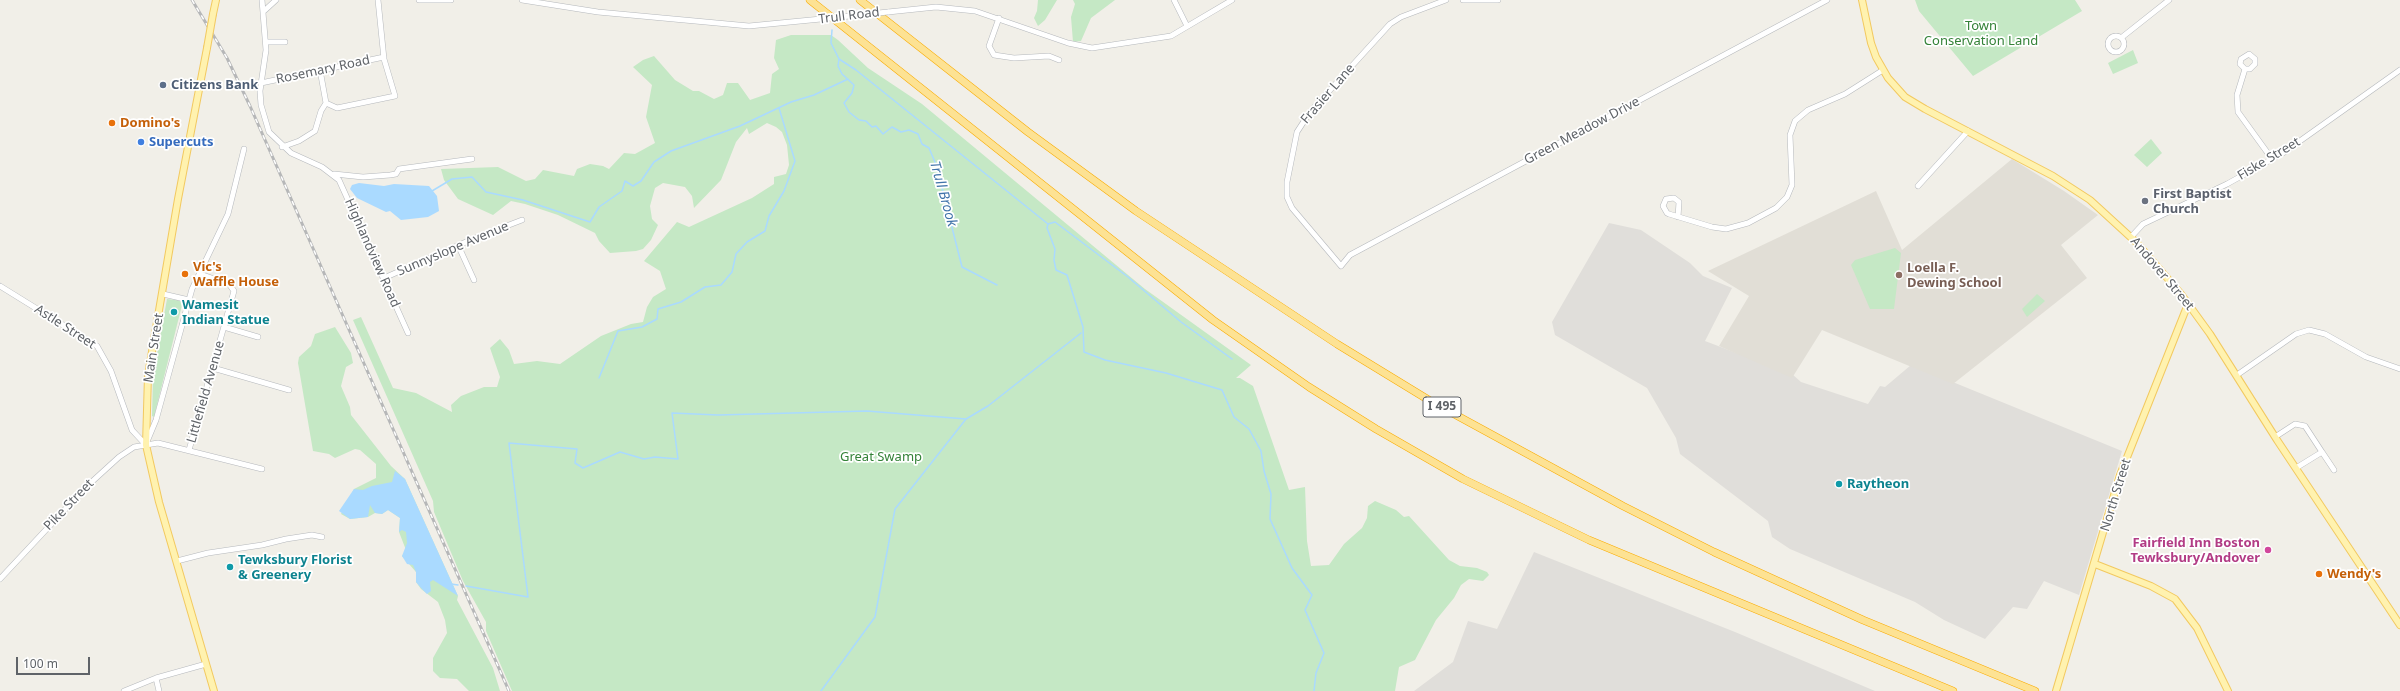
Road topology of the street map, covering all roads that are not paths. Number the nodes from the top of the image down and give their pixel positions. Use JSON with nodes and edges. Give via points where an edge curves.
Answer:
{"nodes":[{"id":1,"x":216,"y":0,"type":"edge"},
{"id":2,"x":262,"y":0,"type":"edge"},
{"id":3,"x":276,"y":0,"type":"edge"},
{"id":4,"x":378,"y":0,"type":"edge"},
{"id":5,"x":419,"y":0,"type":"edge"},
{"id":6,"x":451,"y":0,"type":"edge"},
{"id":7,"x":522,"y":0,"type":"edge"},
{"id":8,"x":810,"y":0,"type":"edge"},
{"id":9,"x":860,"y":0,"type":"edge"},
{"id":10,"x":1174,"y":0,"type":"edge"},
{"id":11,"x":1232,"y":0,"type":"edge"},
{"id":12,"x":1446,"y":0,"type":"edge"},
{"id":13,"x":1463,"y":0,"type":"edge"},
{"id":14,"x":1498,"y":0,"type":"edge"},
{"id":15,"x":1827,"y":0,"type":"edge"},
{"id":16,"x":1862,"y":0,"type":"edge"},
{"id":17,"x":2169,"y":0,"type":"edge"},
{"id":18,"x":264,"y":11,"type":"junction"},
{"id":19,"x":999,"y":18,"type":"junction"},
{"id":20,"x":1187,"y":26,"type":"junction"},
{"id":21,"x":2121,"y":38,"type":"dead end"},
{"id":22,"x":266,"y":42,"type":"junction"},
{"id":23,"x":285,"y":42,"type":"dead end"},
{"id":24,"x":384,"y":57,"type":"junction"},
{"id":25,"x":1059,"y":60,"type":"dead end"},
{"id":26,"x":2245,"y":69,"type":"dead end"},
{"id":27,"x":320,"y":70,"type":"junction"},
{"id":28,"x":1883,"y":70,"type":"junction"},
{"id":29,"x":2400,"y":70,"type":"edge"},
{"id":30,"x":261,"y":83,"type":"junction"},
{"id":31,"x":326,"y":103,"type":"junction"},
{"id":32,"x":1968,"y":131,"type":"junction"},
{"id":33,"x":282,"y":147,"type":"junction"},
{"id":34,"x":244,"y":149,"type":"dead end"},
{"id":35,"x":472,"y":159,"type":"dead end"},
{"id":36,"x":2272,"y":159,"type":"junction"},
{"id":37,"x":334,"y":174,"type":"junction"},
{"id":38,"x":1918,"y":186,"type":"dead end"},
{"id":39,"x":1678,"y":217,"type":"dead end"},
{"id":40,"x":522,"y":220,"type":"dead end"},
{"id":41,"x":2131,"y":237,"type":"junction"},
{"id":42,"x":458,"y":245,"type":"junction"},
{"id":43,"x":1341,"y":266,"type":"joint"},
{"id":44,"x":200,"y":274,"type":"junction"},
{"id":45,"x":384,"y":278,"type":"junction"},
{"id":46,"x":474,"y":280,"type":"dead end"},
{"id":47,"x":0,"y":286,"type":"edge"},
{"id":48,"x":163,"y":294,"type":"junction"},
{"id":49,"x":189,"y":300,"type":"junction"},
{"id":50,"x":2188,"y":304,"type":"junction"},
{"id":51,"x":224,"y":327,"type":"junction"},
{"id":52,"x":408,"y":334,"type":"dead end"},
{"id":53,"x":258,"y":337,"type":"dead end"},
{"id":54,"x":213,"y":368,"type":"junction"},
{"id":55,"x":2400,"y":369,"type":"edge"},
{"id":56,"x":2237,"y":375,"type":"junction"},
{"id":57,"x":289,"y":390,"type":"dead end"},
{"id":58,"x":2275,"y":437,"type":"junction"},
{"id":59,"x":146,"y":445,"type":"junction"},
{"id":60,"x":189,"y":450,"type":"junction"},
{"id":61,"x":2322,"y":452,"type":"junction"},
{"id":62,"x":2296,"y":468,"type":"junction"},
{"id":63,"x":262,"y":469,"type":"dead end"},
{"id":64,"x":2334,"y":470,"type":"dead end"},
{"id":65,"x":322,"y":537,"type":"dead end"},
{"id":66,"x":177,"y":561,"type":"junction"},
{"id":67,"x":2095,"y":564,"type":"junction"},
{"id":68,"x":0,"y":579,"type":"edge"},
{"id":69,"x":2400,"y":625,"type":"edge"},
{"id":70,"x":206,"y":664,"type":"junction"},
{"id":71,"x":156,"y":678,"type":"junction"},
{"id":72,"x":124,"y":691,"type":"edge"},
{"id":73,"x":160,"y":691,"type":"edge"},
{"id":74,"x":214,"y":691,"type":"edge"},
{"id":75,"x":1953,"y":691,"type":"edge"},
{"id":76,"x":2035,"y":691,"type":"edge"},
{"id":77,"x":2056,"y":691,"type":"edge"},
{"id":78,"x":2228,"y":691,"type":"edge"}],
"edges":[{"from":1,"to":48,"type":"main road","name":"Main Street","bridge":true,"via":[[179,193]]},
{"from":2,"to":18,"type":"street"},
{"from":3,"to":18,"type":"street"},
{"from":4,"to":24,"type":"street"},
{"from":5,"to":6,"type":"street"},
{"from":7,"to":19,"type":"street","name":"Trull Road","bridge":true,"via":[[598,12],[744,25],[771,25],[947,7],[974,10]]},
{"from":8,"to":75,"type":"highway","via":[[1213,320],[1298,380],[1376,429],[1474,485],[1589,540]]},
{"from":9,"to":76,"type":"highway","number":"I 495","via":[[1028,132],[1136,211],[1337,344],[1432,402],[1610,499],[1714,552],[1863,620]]},
{"from":10,"to":20,"type":"street"},
{"from":11,"to":20,"type":"street","name":"Trull Road"},
{"from":12,"to":43,"type":"street","name":"Frasier Lane","via":[[1401,17],[1390,24],[1310,112],[1297,132],[1287,182],[1287,197],[1292,208]]},
{"from":13,"to":14,"type":"street"},
{"from":15,"to":43,"type":"street","name":"Green Meadow Drive","via":[[1350,255]]},
{"from":16,"to":28,"type":"main road","name":"Andover Street","via":[[1871,43]]},
{"from":17,"to":21,"type":"street"},
{"from":18,"to":22,"type":"street"},
{"from":19,"to":20,"type":"street","name":"Trull Road","via":[[1068,44],[1092,48],[1163,38]]},
{"from":19,"to":25,"type":"street","via":[[989,46],[994,55],[1014,58],[1049,56]]},
{"from":22,"to":23,"type":"street"},
{"from":22,"to":30,"type":"street"},
{"from":24,"to":27,"type":"street","name":"Rosemary Road"},
{"from":24,"to":31,"type":"street","via":[[395,96],[337,108]]},
{"from":26,"to":36,"type":"street","via":[[2237,95],[2238,112]]},
{"from":27,"to":30,"type":"street","name":"Rosemary Road"},
{"from":27,"to":31,"type":"street"},
{"from":28,"to":32,"type":"main road","name":"Andover Street","via":[[1905,96]]},
{"from":28,"to":39,"type":"street","via":[[1845,94],[1808,110],[1795,121],[1790,135],[1792,185],[1787,197],[1776,208],[1748,223],[1726,229]]},
{"from":29,"to":36,"type":"street","name":"Fiske Street"},
{"from":30,"to":33,"type":"street","via":[[261,105],[269,132]]},
{"from":31,"to":33,"type":"street","via":[[315,131],[299,141]]},
{"from":32,"to":38,"type":"street"},
{"from":32,"to":41,"type":"main road","name":"Andover Street","via":[[2053,176],[2090,200]]},
{"from":33,"to":37,"type":"street"},
{"from":34,"to":44,"type":"street","via":[[228,214]]},
{"from":35,"to":37,"type":"street","via":[[399,169],[396,174],[390,175],[363,177]]},
{"from":36,"to":41,"type":"street","name":"Fiske Street","via":[[2227,184],[2143,224]]},
{"from":37,"to":45,"type":"street","name":"Highlandview Road","via":[[343,187]]},
{"from":40,"to":42,"type":"street","name":"Sunnyslope Avenue"},
{"from":41,"to":50,"type":"main road","name":"Andover Street"},
{"from":42,"to":45,"type":"street","name":"Sunnyslope Avenue"},
{"from":42,"to":46,"type":"street"},
{"from":44,"to":49,"type":"street"},
{"from":44,"to":51,"type":"street","name":"Littlefield Avenue","via":[[233,286],[234,291]]},
{"from":45,"to":52,"type":"street","name":"Highlandview Road"},
{"from":47,"to":59,"type":"street","name":"Astle Street","via":[[97,346],[111,371],[132,430]]},
{"from":48,"to":49,"type":"street"},
{"from":48,"to":59,"type":"main road","name":"Main Street","via":[[148,375]]},
{"from":49,"to":59,"type":"street","via":[[156,420]]},
{"from":50,"to":56,"type":"main road","name":"Andover Street"},
{"from":50,"to":67,"type":"main road","name":"North Street","via":[[2120,475]]},
{"from":51,"to":53,"type":"street"},
{"from":51,"to":54,"type":"street","name":"Littlefield Avenue"},
{"from":54,"to":57,"type":"street"},
{"from":54,"to":60,"type":"street","name":"Littlefield Avenue"},
{"from":55,"to":56,"type":"street","via":[[2366,357],[2324,334],[2309,330],[2296,334]]},
{"from":56,"to":58,"type":"main road","name":"Andover Street"},
{"from":58,"to":61,"type":"street","via":[[2295,424],[2301,424],[2306,426]]},
{"from":58,"to":62,"type":"main road","name":"Andover Street"},
{"from":59,"to":60,"type":"street","name":"Pike Street","via":[[158,443]]},
{"from":59,"to":66,"type":"main road","name":"Main Street","via":[[159,502]]},
{"from":59,"to":68,"type":"street","name":"Pike Street","via":[[137,445],[129,449],[92,481]]},
{"from":60,"to":63,"type":"street","name":"Pike Street"},
{"from":61,"to":62,"type":"street"},
{"from":61,"to":64,"type":"street"},
{"from":62,"to":69,"type":"main road","name":"Andover Street"},
{"from":65,"to":66,"type":"street","via":[[312,535],[286,539]]},
{"from":66,"to":70,"type":"main road","name":"Main Street"},
{"from":67,"to":77,"type":"main road","name":"North Street"},
{"from":67,"to":78,"type":"main road","via":[[2152,586],[2174,599],[2197,628]]},
{"from":70,"to":71,"type":"street"},
{"from":70,"to":74,"type":"main road","name":"Main Street"},
{"from":71,"to":72,"type":"street"},
{"from":71,"to":73,"type":"street"}]}
